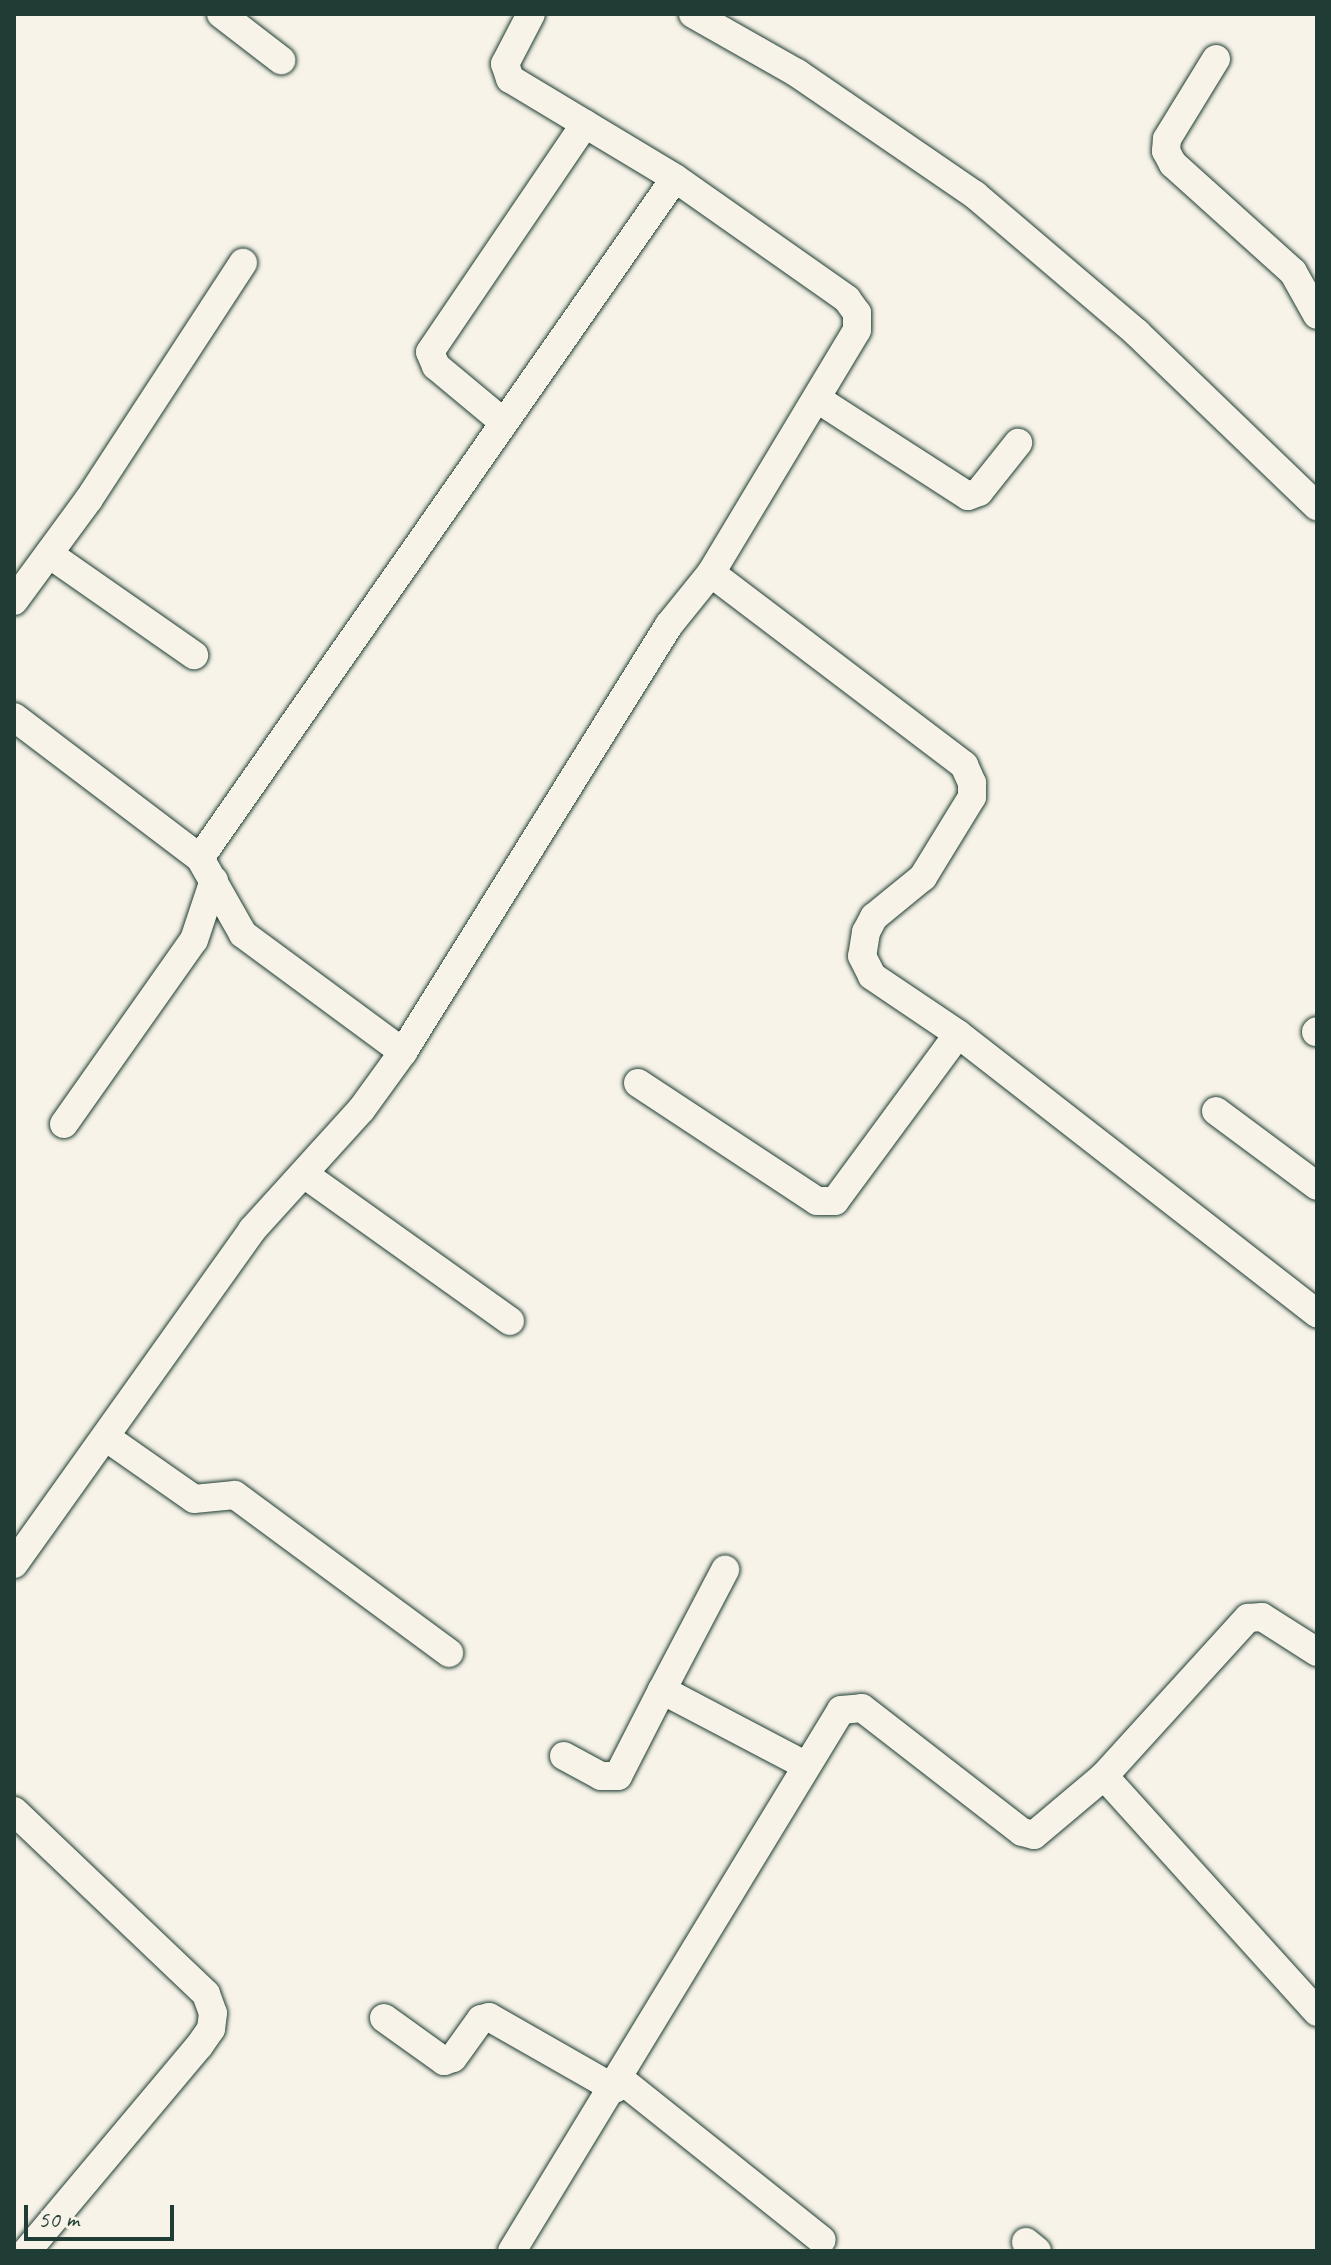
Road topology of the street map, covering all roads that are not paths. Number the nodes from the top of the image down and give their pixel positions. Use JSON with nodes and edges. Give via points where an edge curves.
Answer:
{"nodes":[{"id":1,"x":221,"y":14,"type":"edge"},
{"id":2,"x":531,"y":14,"type":"edge"},
{"id":3,"x":693,"y":14,"type":"edge"},
{"id":4,"x":1216,"y":59,"type":"dead end"},
{"id":5,"x":281,"y":60,"type":"dead end"},
{"id":6,"x":585,"y":124,"type":"junction"},
{"id":7,"x":675,"y":178,"type":"junction"},
{"id":8,"x":243,"y":263,"type":"dead end"},
{"id":9,"x":1317,"y":315,"type":"edge"},
{"id":10,"x":819,"y":400,"type":"junction"},
{"id":11,"x":502,"y":421,"type":"junction"},
{"id":12,"x":1018,"y":443,"type":"dead end"},
{"id":13,"x":1317,"y":506,"type":"edge"},
{"id":14,"x":49,"y":554,"type":"junction"},
{"id":15,"x":711,"y":573,"type":"junction"},
{"id":16,"x":14,"y":601,"type":"edge"},
{"id":17,"x":194,"y":655,"type":"dead end"},
{"id":18,"x":14,"y":717,"type":"edge"},
{"id":19,"x":207,"y":869,"type":"junction"},
{"id":20,"x":958,"y":1034,"type":"junction"},
{"id":21,"x":403,"y":1052,"type":"junction"},
{"id":22,"x":638,"y":1083,"type":"dead end"},
{"id":23,"x":1216,"y":1111,"type":"dead end"},
{"id":24,"x":64,"y":1124,"type":"dead end"},
{"id":25,"x":304,"y":1174,"type":"junction"},
{"id":26,"x":1317,"y":1186,"type":"edge"},
{"id":27,"x":1317,"y":1313,"type":"edge"},
{"id":28,"x":510,"y":1321,"type":"dead end"},
{"id":29,"x":107,"y":1438,"type":"junction"},
{"id":30,"x":14,"y":1564,"type":"edge"},
{"id":31,"x":725,"y":1570,"type":"dead end"},
{"id":32,"x":1317,"y":1652,"type":"edge"},
{"id":33,"x":449,"y":1653,"type":"dead end"},
{"id":34,"x":662,"y":1690,"type":"junction"},
{"id":35,"x":564,"y":1756,"type":"dead end"},
{"id":36,"x":805,"y":1765,"type":"junction"},
{"id":37,"x":1104,"y":1776,"type":"junction"},
{"id":38,"x":14,"y":1811,"type":"edge"},
{"id":39,"x":1317,"y":2012,"type":"edge"},
{"id":40,"x":384,"y":2018,"type":"dead end"},
{"id":41,"x":618,"y":2084,"type":"junction"},
{"id":42,"x":822,"y":2240,"type":"dead end"},
{"id":43,"x":27,"y":2251,"type":"edge"},
{"id":44,"x":512,"y":2251,"type":"edge"}],
"edges":[{"from":1,"to":5,"type":"street"},
{"from":2,"to":6,"type":"street","via":[[504,73]]},
{"from":3,"to":13,"type":"street","via":[[797,73],[975,195],[1137,333]]},
{"from":4,"to":9,"type":"street","via":[[1167,139],[1166,151],[1173,164],[1293,272]]},
{"from":6,"to":7,"type":"street"},
{"from":6,"to":11,"type":"street","via":[[430,352],[436,366]]},
{"from":7,"to":10,"type":"street","via":[[847,299],[857,313],[857,330]]},
{"from":7,"to":11,"type":"street"},
{"from":8,"to":14,"type":"street"},
{"from":10,"to":12,"type":"street","via":[[968,496],[979,492]]},
{"from":10,"to":15,"type":"street"},
{"from":11,"to":19,"type":"street"},
{"from":14,"to":16,"type":"street"},
{"from":14,"to":17,"type":"street"},
{"from":15,"to":20,"type":"street","via":[[964,765],[972,797],[923,877],[874,917],[861,944],[872,976]]},
{"from":15,"to":21,"type":"street","via":[[669,625]]},
{"from":18,"to":19,"type":"street"},
{"from":19,"to":21,"type":"street","via":[[243,934]]},
{"from":19,"to":24,"type":"street","via":[[208,911],[194,940]]},
{"from":20,"to":22,"type":"street","via":[[835,1201],[817,1201]]},
{"from":20,"to":27,"type":"street"},
{"from":21,"to":25,"type":"street"},
{"from":23,"to":26,"type":"street"},
{"from":25,"to":28,"type":"street"},
{"from":25,"to":29,"type":"street","via":[[252,1230]]},
{"from":29,"to":30,"type":"street"},
{"from":29,"to":33,"type":"street","via":[[194,1499],[235,1495]]},
{"from":31,"to":34,"type":"street"},
{"from":32,"to":37,"type":"street","via":[[1274,1623],[1248,1618]]},
{"from":34,"to":35,"type":"street","via":[[618,1776],[601,1776]]},
{"from":34,"to":36,"type":"street"},
{"from":36,"to":37,"type":"street","via":[[841,1710],[862,1708],[1022,1832],[1034,1835]]},
{"from":36,"to":41,"type":"street"},
{"from":37,"to":39,"type":"street"},
{"from":38,"to":43,"type":"street","via":[[206,1994],[213,2013],[211,2029],[199,2046]]},
{"from":40,"to":41,"type":"street","via":[[444,2061],[453,2058],[481,2019],[489,2017]]},
{"from":41,"to":42,"type":"street"},
{"from":41,"to":44,"type":"street"}]}
